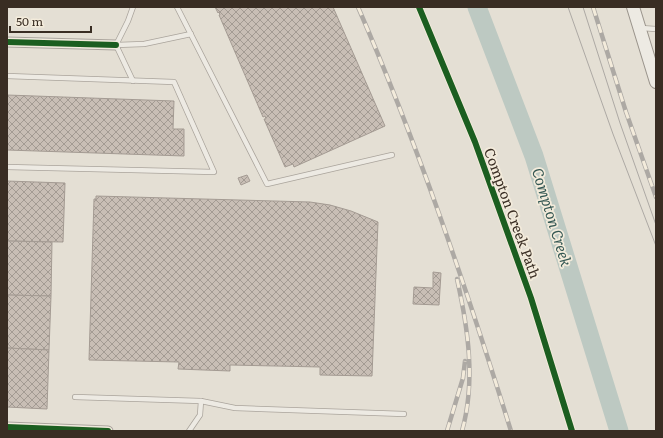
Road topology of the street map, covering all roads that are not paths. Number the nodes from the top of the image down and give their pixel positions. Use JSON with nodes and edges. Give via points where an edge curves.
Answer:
{"nodes":[{"id":1,"x":133,"y":7,"type":"edge"},
{"id":2,"x":177,"y":7,"type":"edge"},
{"id":3,"x":633,"y":7,"type":"edge"},
{"id":4,"x":639,"y":28,"type":"junction"},
{"id":5,"x":656,"y":29,"type":"edge"},
{"id":6,"x":190,"y":34,"type":"junction"},
{"id":7,"x":7,"y":42,"type":"edge"},
{"id":8,"x":116,"y":45,"type":"junction"},
{"id":9,"x":653,"y":62,"type":"edge"},
{"id":10,"x":7,"y":76,"type":"edge"},
{"id":11,"x":134,"y":80,"type":"junction"},
{"id":12,"x":656,"y":82,"type":"edge"},
{"id":13,"x":392,"y":155,"type":"dead end"},
{"id":14,"x":7,"y":168,"type":"edge"},
{"id":15,"x":75,"y":397,"type":"dead end"},
{"id":16,"x":201,"y":401,"type":"junction"},
{"id":17,"x":404,"y":414,"type":"dead end"},
{"id":18,"x":7,"y":427,"type":"edge"},
{"id":19,"x":102,"y":431,"type":"edge"},
{"id":20,"x":108,"y":431,"type":"edge"},
{"id":21,"x":188,"y":431,"type":"edge"}],
"edges":[{"from":1,"to":8,"type":"lane"},
{"from":2,"to":6,"type":"lane"},
{"from":3,"to":4,"type":"main road"},
{"from":4,"to":5,"type":"lane"},
{"from":4,"to":9,"type":"main road"},
{"from":6,"to":8,"type":"lane","via":[[144,44]]},
{"from":6,"to":13,"type":"lane","via":[[267,184]]},
{"from":7,"to":8,"type":"street"},
{"from":8,"to":11,"type":"lane"},
{"from":9,"to":12,"type":"main road"},
{"from":10,"to":11,"type":"lane"},
{"from":11,"to":14,"type":"lane","via":[[174,82],[214,172]]},
{"from":15,"to":16,"type":"lane"},
{"from":16,"to":17,"type":"lane","via":[[235,408]]},
{"from":16,"to":21,"type":"lane","via":[[200,415]]},
{"from":18,"to":19,"type":"street"},
{"from":19,"to":20,"type":"street"}]}
